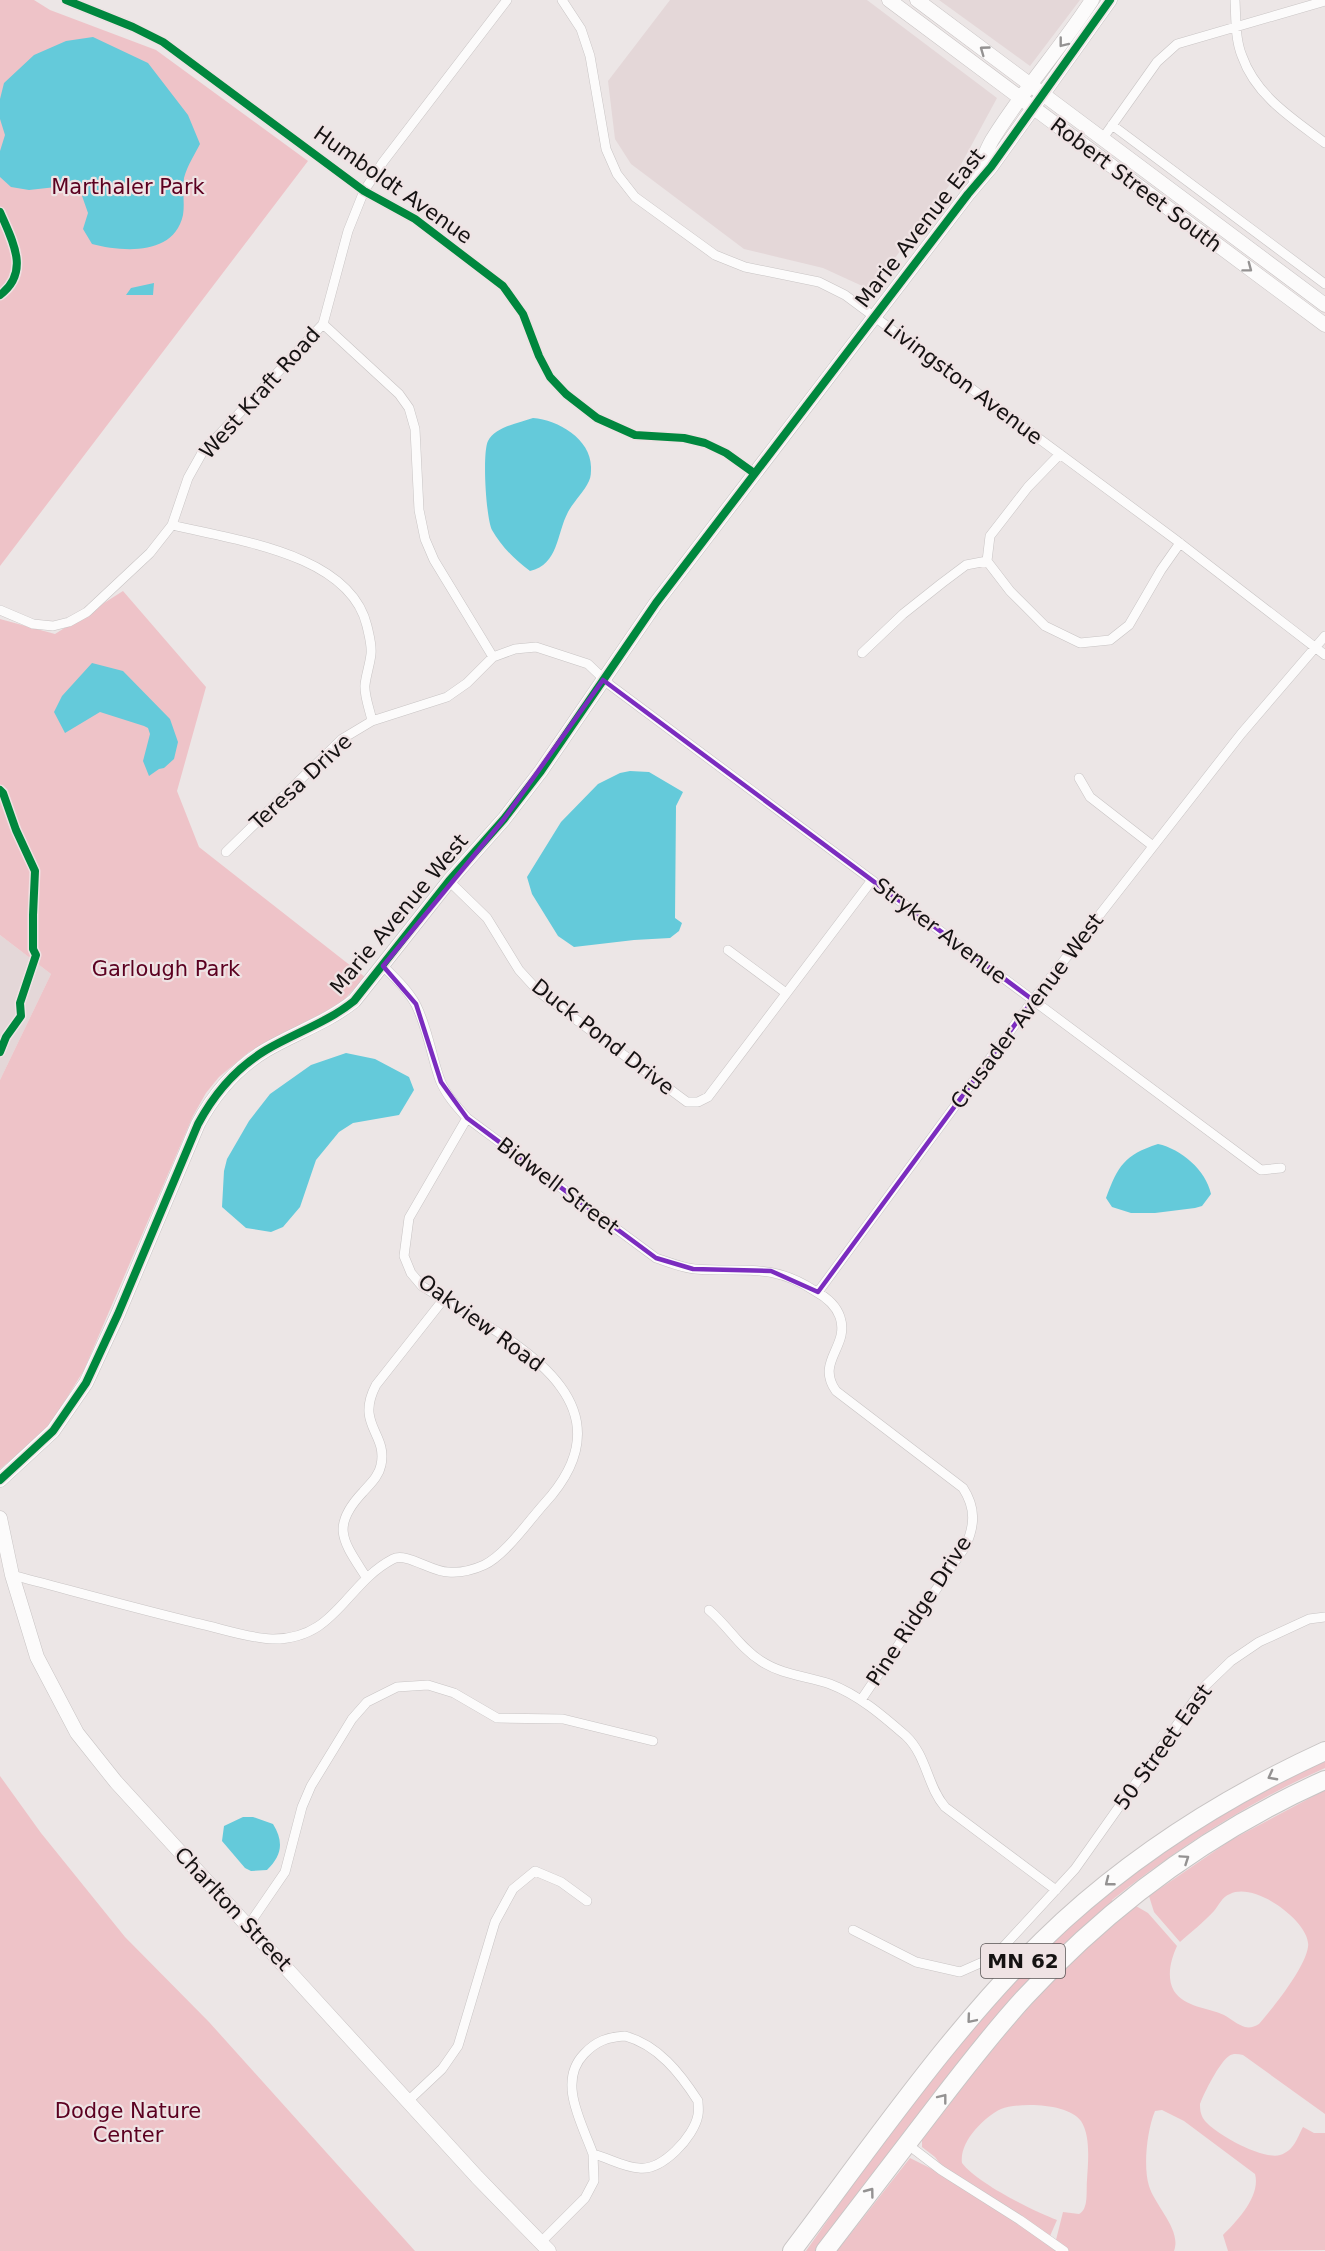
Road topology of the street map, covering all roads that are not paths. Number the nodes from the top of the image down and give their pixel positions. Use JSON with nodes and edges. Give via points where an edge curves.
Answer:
{"nodes":[{"id":1,"x":66,"y":0,"type":"edge"},
{"id":2,"x":507,"y":0,"type":"edge"},
{"id":3,"x":562,"y":0,"type":"edge"},
{"id":4,"x":889,"y":0,"type":"edge"},
{"id":5,"x":917,"y":0,"type":"edge"},
{"id":6,"x":1092,"y":0,"type":"edge"},
{"id":7,"x":1110,"y":0,"type":"edge"},
{"id":8,"x":1235,"y":0,"type":"edge"},
{"id":9,"x":1325,"y":1,"type":"edge"},
{"id":10,"x":1236,"y":27,"type":"junction"},
{"id":11,"x":1031,"y":85,"type":"junction"},
{"id":12,"x":1043,"y":94,"type":"junction"},
{"id":13,"x":1020,"y":99,"type":"junction"},
{"id":14,"x":1032,"y":108,"type":"junction"},
{"id":15,"x":1112,"y":125,"type":"junction"},
{"id":16,"x":1103,"y":138,"type":"junction"},
{"id":17,"x":1325,"y":143,"type":"edge"},
{"id":18,"x":364,"y":191,"type":"junction"},
{"id":19,"x":968,"y":194,"type":"junction"},
{"id":20,"x":1221,"y":226,"type":"junction"},
{"id":21,"x":1199,"y":232,"type":"junction"},
{"id":22,"x":1325,"y":284,"type":"edge"},
{"id":23,"x":1325,"y":305,"type":"edge"},
{"id":24,"x":874,"y":316,"type":"junction"},
{"id":25,"x":323,"y":324,"type":"junction"},
{"id":26,"x":1325,"y":325,"type":"edge"},
{"id":27,"x":1060,"y":454,"type":"junction"},
{"id":28,"x":754,"y":473,"type":"junction"},
{"id":29,"x":172,"y":525,"type":"junction"},
{"id":30,"x":1180,"y":543,"type":"junction"},
{"id":31,"x":987,"y":561,"type":"junction"},
{"id":32,"x":0,"y":610,"type":"edge"},
{"id":33,"x":1325,"y":636,"type":"edge"},
{"id":34,"x":1316,"y":648,"type":"junction"},
{"id":35,"x":862,"y":653,"type":"dead end"},
{"id":36,"x":1325,"y":655,"type":"edge"},
{"id":37,"x":493,"y":657,"type":"junction"},
{"id":38,"x":603,"y":680,"type":"junction"},
{"id":39,"x":372,"y":722,"type":"junction"},
{"id":40,"x":1079,"y":778,"type":"dead end"},
{"id":41,"x":1153,"y":846,"type":"junction"},
{"id":42,"x":226,"y":852,"type":"dead end"},
{"id":43,"x":872,"y":880,"type":"junction"},
{"id":44,"x":449,"y":881,"type":"junction"},
{"id":45,"x":728,"y":950,"type":"dead end"},
{"id":46,"x":383,"y":966,"type":"junction"},
{"id":47,"x":786,"y":993,"type":"junction"},
{"id":48,"x":1033,"y":1000,"type":"junction"},
{"id":49,"x":466,"y":1118,"type":"junction"},
{"id":50,"x":1281,"y":1168,"type":"dead end"},
{"id":51,"x":818,"y":1292,"type":"junction"},
{"id":52,"x":443,"y":1299,"type":"junction"},
{"id":53,"x":0,"y":1480,"type":"edge"},
{"id":54,"x":0,"y":1518,"type":"edge"},
{"id":55,"x":974,"y":1521,"type":"junction"},
{"id":56,"x":985,"y":1522,"type":"dead end"},
{"id":57,"x":12,"y":1575,"type":"junction"},
{"id":58,"x":366,"y":1577,"type":"junction"},
{"id":59,"x":709,"y":1610,"type":"dead end"},
{"id":60,"x":1325,"y":1617,"type":"edge"},
{"id":61,"x":861,"y":1700,"type":"junction"},
{"id":62,"x":653,"y":1741,"type":"dead end"},
{"id":63,"x":1325,"y":1751,"type":"edge"},
{"id":64,"x":1325,"y":1780,"type":"edge"},
{"id":65,"x":1056,"y":1890,"type":"junction"},
{"id":66,"x":587,"y":1901,"type":"dead end"},
{"id":67,"x":248,"y":1926,"type":"junction"},
{"id":68,"x":853,"y":1930,"type":"dead end"},
{"id":69,"x":408,"y":2101,"type":"junction"},
{"id":70,"x":907,"y":2144,"type":"junction"},
{"id":71,"x":594,"y":2154,"type":"junction"},
{"id":72,"x":863,"y":2158,"type":"junction"},
{"id":73,"x":545,"y":2247,"type":"edge"},
{"id":74,"x":792,"y":2251,"type":"edge"},
{"id":75,"x":803,"y":2251,"type":"edge"},
{"id":76,"x":825,"y":2251,"type":"edge"},
{"id":77,"x":1064,"y":2251,"type":"edge"}],
"edges":[{"from":1,"to":18,"type":"street","name":"Humboldt Avenue","via":[[163,42]]},
{"from":2,"to":18,"type":"street","name":"West Kraft Road"},
{"from":3,"to":24,"type":"street","name":"Livingston Avenue","via":[[581,28],[590,56],[606,149],[617,174],[635,197],[715,255],[746,267],[819,282]]},
{"from":4,"to":13,"type":"street","name":"Robert Street South"},
{"from":11,"to":5,"type":"street","name":"Robert Street South","one_way":true},
{"from":6,"to":11,"type":"street","name":"Marie Avenue East","one_way":true},
{"from":7,"to":12,"type":"street","name":"Marie Avenue East"},
{"from":8,"to":10,"type":"street"},
{"from":9,"to":10,"type":"street"},
{"from":10,"to":15,"type":"street","via":[[1177,44],[1157,62]]},
{"from":10,"to":17,"type":"street","via":[[1241,55],[1254,82],[1283,112]]},
{"from":11,"to":12,"type":"street","name":"Robert Street South"},
{"from":11,"to":13,"type":"street","name":"Marie Avenue East"},
{"from":12,"to":14,"type":"street","name":"Marie Avenue East"},
{"from":12,"to":16,"type":"street","name":"Robert Street South"},
{"from":13,"to":14,"type":"street","name":"Robert Street South"},
{"from":13,"to":19,"type":"street","name":"Marie Avenue East","via":[[991,142]]},
{"from":14,"to":19,"type":"street","name":"Marie Avenue East"},
{"from":14,"to":21,"type":"street","name":"Robert Street South"},
{"from":15,"to":16,"type":"street"},
{"from":15,"to":22,"type":"street"},
{"from":16,"to":20,"type":"street","name":"Robert Street South"},
{"from":18,"to":25,"type":"street","name":"West Kraft Road","via":[[348,231]]},
{"from":18,"to":28,"type":"street","name":"Humboldt Avenue","via":[[415,219],[503,286],[524,314],[550,377],[597,418],[635,435],[705,443]]},
{"from":19,"to":24,"type":"street","name":"Marie Avenue East"},
{"from":20,"to":21,"type":"street"},
{"from":20,"to":23,"type":"street","name":"Robert Street South"},
{"from":21,"to":26,"type":"street","name":"Robert Street South","one_way":true},
{"from":24,"to":27,"type":"street","name":"Livingston Avenue"},
{"from":24,"to":28,"type":"street","name":"Marie Avenue East"},
{"from":25,"to":29,"type":"street","name":"West Kraft Road","via":[[202,453],[188,478]]},
{"from":25,"to":37,"type":"street","via":[[399,394],[409,408],[416,429],[418,510],[425,539]]},
{"from":27,"to":30,"type":"street","name":"Livingston Avenue"},
{"from":27,"to":31,"type":"street","via":[[990,536]]},
{"from":28,"to":38,"type":"street","name":"Marie Avenue West"},
{"from":29,"to":32,"type":"street","name":"West Kraft Road","via":[[150,553],[87,612],[69,622],[53,626],[33,624]]},
{"from":29,"to":39,"type":"street","via":[[277,550],[323,571],[344,586],[367,624],[372,651],[365,687]]},
{"from":30,"to":31,"type":"street","via":[[1129,625],[1110,640],[1080,643],[1045,626]]},
{"from":30,"to":34,"type":"street","name":"Livingston Avenue"},
{"from":31,"to":35,"type":"street","via":[[966,565],[942,582]]},
{"from":33,"to":34,"type":"street","name":"Crusader Avenue West"},
{"from":34,"to":36,"type":"street","name":"Livingston Avenue"},
{"from":34,"to":41,"type":"street","name":"Crusader Avenue West","via":[[1241,734]]},
{"from":37,"to":38,"type":"street","name":"Teresa Drive","via":[[536,647],[588,664]]},
{"from":37,"to":39,"type":"street","name":"Teresa Drive","via":[[447,697]]},
{"from":38,"to":43,"type":"street","name":"Stryker Avenue"},
{"from":38,"to":44,"type":"street","name":"Marie Avenue West","via":[[541,771]]},
{"from":39,"to":42,"type":"street","name":"Teresa Drive","via":[[342,739]]},
{"from":40,"to":41,"type":"street","via":[[1090,797]]},
{"from":41,"to":48,"type":"street","name":"Crusader Avenue West"},
{"from":43,"to":47,"type":"street","name":"Duck Pond Drive"},
{"from":43,"to":48,"type":"street","name":"Stryker Avenue"},
{"from":44,"to":46,"type":"street","name":"Marie Avenue West"},
{"from":44,"to":47,"type":"street","name":"Duck Pond Drive","via":[[487,918],[519,970],[539,992],[687,1102],[708,1097]]},
{"from":45,"to":47,"type":"street"},
{"from":46,"to":49,"type":"street","name":"Bidwell Street","via":[[416,1004],[441,1082]]},
{"from":46,"to":53,"type":"street","name":"Marie Avenue West","via":[[350,1005],[252,1059],[215,1095],[198,1124],[86,1383],[53,1431]]},
{"from":48,"to":50,"type":"street","name":"Stryker Avenue","via":[[1261,1170]]},
{"from":48,"to":51,"type":"street","name":"Crusader Avenue West"},
{"from":49,"to":51,"type":"street","name":"Bidwell Street","via":[[656,1258],[693,1269],[771,1271]]},
{"from":49,"to":52,"type":"street","name":"Oakview Road","via":[[409,1218],[404,1256],[422,1286]]},
{"from":51,"to":55,"type":"street","name":"Pine Ridge Drive","via":[[836,1309],[842,1324],[841,1339],[829,1363],[828,1375],[833,1386],[963,1488]]},
{"from":52,"to":58,"type":"street","via":[[369,1398],[369,1418],[381,1448],[381,1464],[376,1477],[348,1507],[342,1528],[346,1546]]},
{"from":52,"to":58,"type":"street","name":"Oakview Road","via":[[530,1354],[555,1377],[576,1416],[575,1458],[558,1489],[486,1564],[467,1571],[447,1572],[395,1557]]},
{"from":54,"to":57,"type":"street","name":"Charlton Street"},
{"from":55,"to":56,"type":"street","name":"Pine Ridge Drive"},
{"from":55,"to":61,"type":"street","name":"Pine Ridge Drive","via":[[965,1547]]},
{"from":57,"to":58,"type":"street","name":"Oakview Road","via":[[272,1639],[299,1635],[323,1624]]},
{"from":57,"to":67,"type":"street","name":"Charlton Street","via":[[37,1657],[77,1733],[116,1782]]},
{"from":59,"to":61,"type":"street","via":[[760,1661],[783,1672],[828,1683]]},
{"from":60,"to":65,"type":"street","name":"50 Street East","via":[[1309,1619],[1258,1642],[1203,1688],[1076,1869]]},
{"from":61,"to":65,"type":"street","via":[[916,1748],[945,1807]]},
{"from":62,"to":67,"type":"street","via":[[563,1719],[497,1718],[454,1693],[428,1685],[397,1687],[368,1702],[352,1719],[311,1786],[285,1872]]},
{"from":63,"to":72,"type":"highway","number":"MN 62","one_way":true,"via":[[1201,1816],[1093,1895],[984,2004]]},
{"from":70,"to":64,"type":"highway","number":"MN 62","one_way":true,"via":[[1016,2007],[1103,1922],[1208,1844]]},
{"from":65,"to":68,"type":"street","name":"50 Street East","via":[[994,1957],[960,1972],[916,1962]]},
{"from":66,"to":69,"type":"street","via":[[561,1882],[535,1871],[513,1889],[495,1922],[458,2046],[442,2069]]},
{"from":67,"to":69,"type":"street","name":"Charlton Street"},
{"from":69,"to":73,"type":"street","name":"Charlton Street"},
{"from":76,"to":70,"type":"highway","number":"MN 62","one_way":true},
{"from":70,"to":77,"type":"street"},
{"from":71,"to":71,"type":"street","via":[[640,2169],[655,2166],[670,2157],[694,2127],[698,2101],[654,2048],[641,2040],[607,2037],[578,2060],[572,2075],[572,2095]]},
{"from":71,"to":73,"type":"street","via":[[594,2181]]},
{"from":72,"to":74,"type":"highway","number":"MN 62"},
{"from":72,"to":75,"type":"highway"}]}
